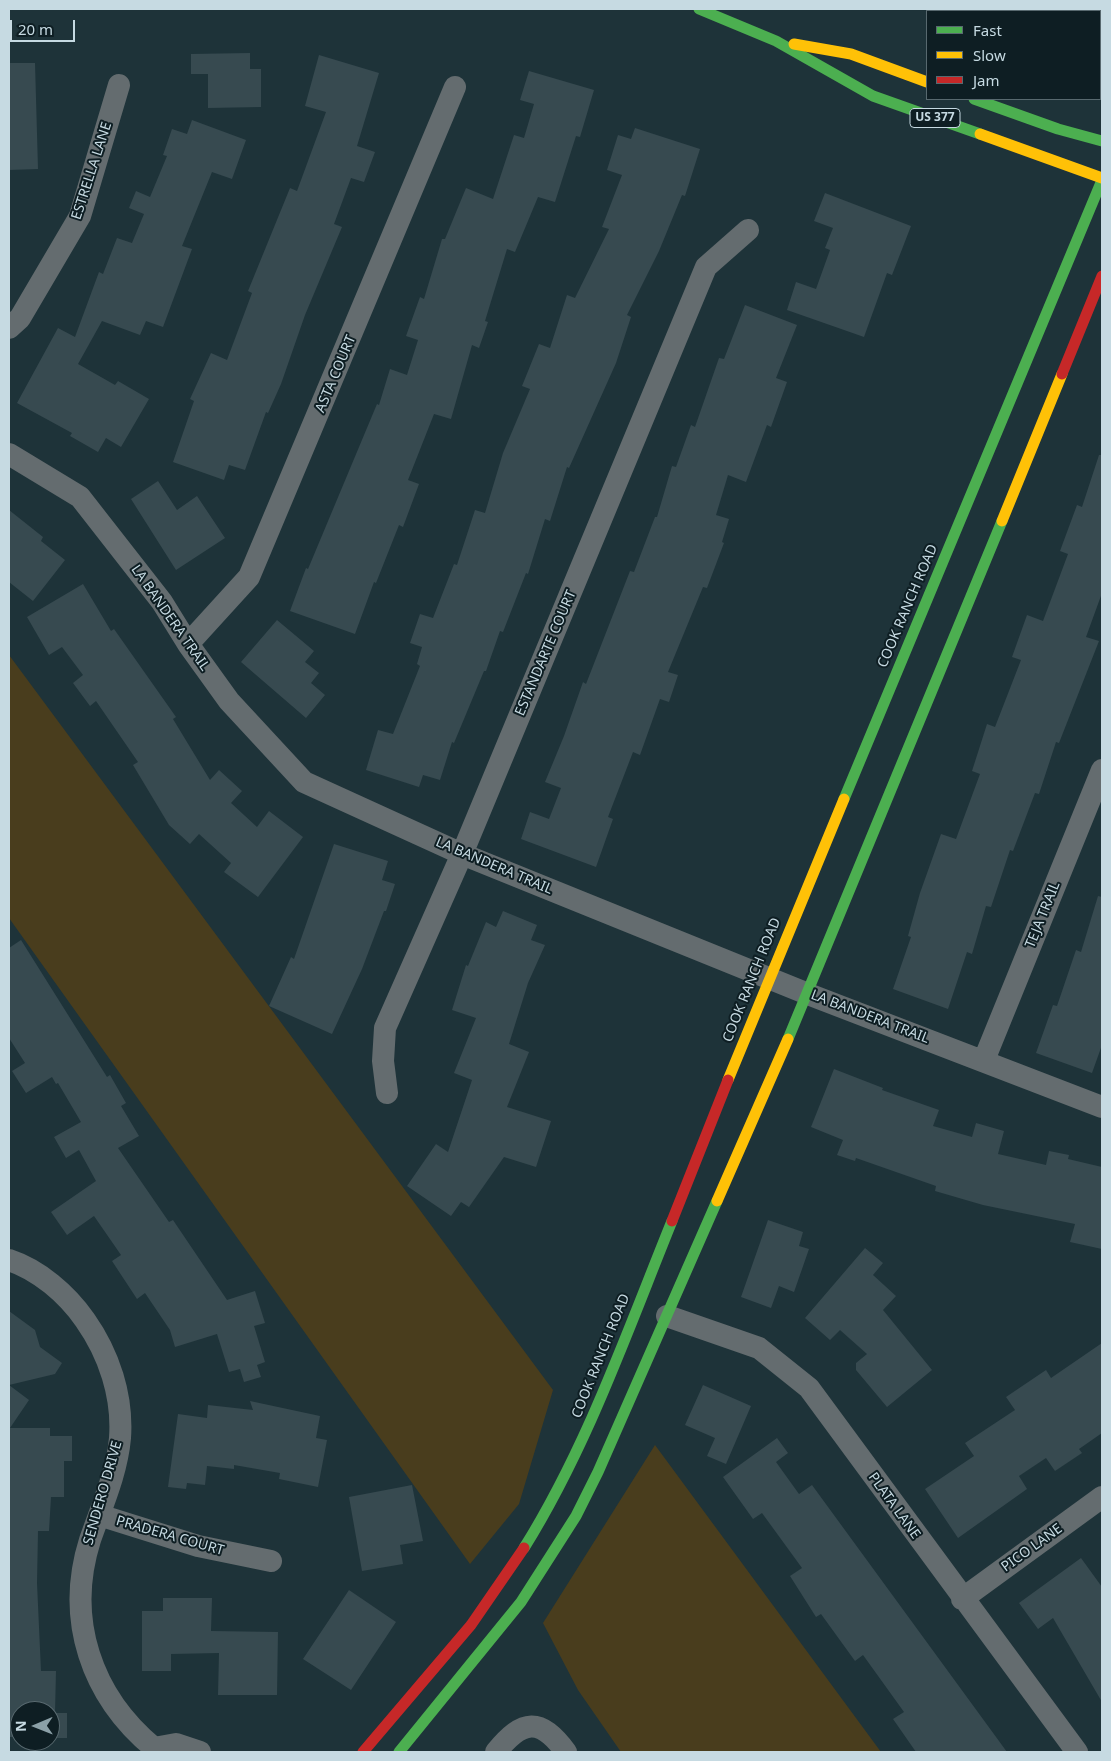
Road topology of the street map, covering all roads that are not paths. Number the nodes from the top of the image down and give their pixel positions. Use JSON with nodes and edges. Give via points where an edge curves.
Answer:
{"nodes":[{"id":1,"x":699,"y":9,"type":"edge"},
{"id":2,"x":776,"y":41,"type":"junction"},
{"id":3,"x":926,"y":82,"type":"edge"},
{"id":4,"x":119,"y":85,"type":"dead end"},
{"id":5,"x":455,"y":87,"type":"dead end"},
{"id":6,"x":977,"y":100,"type":"edge"},
{"id":7,"x":1102,"y":141,"type":"edge"},
{"id":8,"x":1102,"y":179,"type":"edge"},
{"id":9,"x":748,"y":230,"type":"dead end"},
{"id":10,"x":1102,"y":276,"type":"edge"},
{"id":11,"x":9,"y":328,"type":"edge"},
{"id":12,"x":9,"y":454,"type":"edge"},
{"id":13,"x":188,"y":644,"type":"junction"},
{"id":14,"x":1102,"y":770,"type":"edge"},
{"id":15,"x":462,"y":854,"type":"junction"},
{"id":16,"x":769,"y":978,"type":"junction"},
{"id":17,"x":808,"y":994,"type":"junction"},
{"id":18,"x":984,"y":1060,"type":"junction"},
{"id":19,"x":388,"y":1092,"type":"dead end"},
{"id":20,"x":1102,"y":1107,"type":"edge"},
{"id":21,"x":9,"y":1260,"type":"edge"},
{"id":22,"x":667,"y":1316,"type":"junction"},
{"id":23,"x":1102,"y":1498,"type":"edge"},
{"id":24,"x":99,"y":1515,"type":"junction"},
{"id":25,"x":271,"y":1560,"type":"dead end"},
{"id":26,"x":962,"y":1599,"type":"junction"},
{"id":27,"x":145,"y":1747,"type":"edge"},
{"id":28,"x":200,"y":1752,"type":"edge"},
{"id":29,"x":363,"y":1752,"type":"edge"},
{"id":30,"x":399,"y":1752,"type":"edge"},
{"id":31,"x":496,"y":1752,"type":"edge"},
{"id":32,"x":566,"y":1752,"type":"edge"},
{"id":33,"x":1077,"y":1752,"type":"edge"}],
"edges":[{"from":1,"to":2,"type":"street","number":"US 377"},
{"from":2,"to":3,"type":"street","number":"US 377","via":[[851,54]]},
{"from":2,"to":8,"type":"street","number":"US 377","via":[[873,96]]},
{"from":4,"to":11,"type":"street","name":"ESTRELLA LANE","via":[[80,216],[20,318]]},
{"from":5,"to":13,"type":"street","name":"ASTA COURT","via":[[249,577]]},
{"from":6,"to":7,"type":"street","number":"US 377"},
{"from":8,"to":16,"type":"street","name":"COOK RANCH ROAD"},
{"from":9,"to":15,"type":"street","name":"ESTANDARTE COURT","via":[[706,267]]},
{"from":10,"to":17,"type":"street"},
{"from":12,"to":13,"type":"street","name":"LA BANDERA TRAIL","via":[[80,497],[162,602]]},
{"from":13,"to":15,"type":"street","name":"LA BANDERA TRAIL","via":[[229,701],[304,782]]},
{"from":14,"to":18,"type":"street","name":"TEJA TRAIL"},
{"from":15,"to":16,"type":"street","name":"LA BANDERA TRAIL"},
{"from":15,"to":19,"type":"street","name":"ESTANDARTE COURT","via":[[385,1028],[383,1061]]},
{"from":16,"to":17,"type":"street","name":"LA BANDERA TRAIL"},
{"from":16,"to":29,"type":"street","name":"COOK RANCH ROAD","via":[[608,1380],[553,1499],[520,1556],[476,1617]]},
{"from":17,"to":18,"type":"street","name":"LA BANDERA TRAIL"},
{"from":17,"to":22,"type":"street"},
{"from":18,"to":20,"type":"street","name":"LA BANDERA TRAIL"},
{"from":21,"to":24,"type":"street","name":"SENDERO DRIVE","via":[[42,1278],[68,1300],[90,1328],[110,1368],[117,1393],[120,1439]]},
{"from":22,"to":26,"type":"street","name":"PLATA LANE","via":[[759,1348],[809,1388]]},
{"from":22,"to":30,"type":"street","via":[[598,1472],[557,1548],[504,1626]]},
{"from":23,"to":26,"type":"street","name":"PICO LANE"},
{"from":24,"to":25,"type":"street","name":"PRADERA COURT","via":[[198,1546]]},
{"from":24,"to":27,"type":"street","name":"SENDERO DRIVE","via":[[82,1574],[81,1609],[87,1648],[116,1711]]},
{"from":26,"to":33,"type":"street","name":"PLATA LANE"},
{"from":27,"to":28,"type":"street","name":"SENDERO DRIVE","via":[[176,1744]]},
{"from":31,"to":32,"type":"street","via":[[514,1732],[536,1728],[546,1729]]}]}
